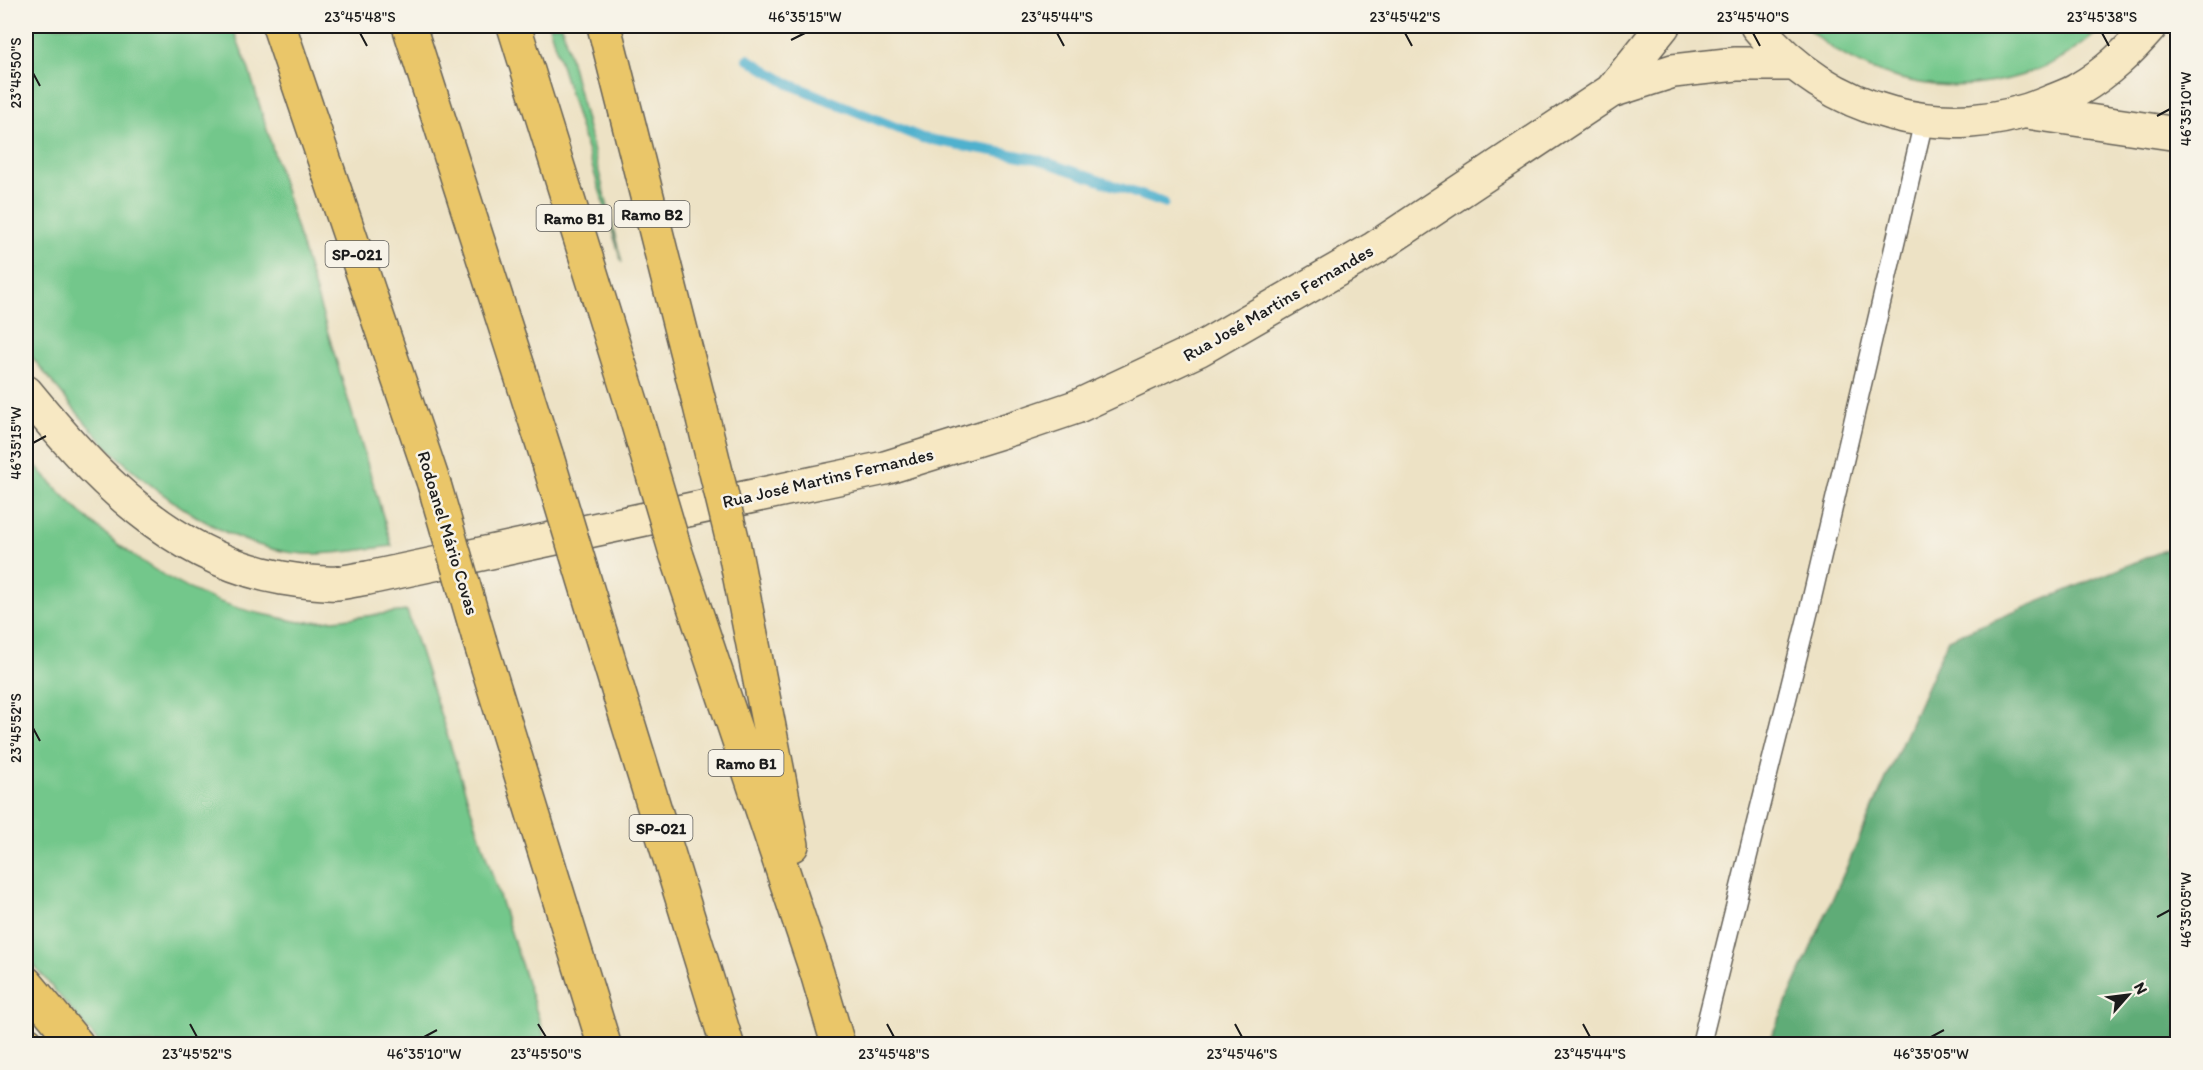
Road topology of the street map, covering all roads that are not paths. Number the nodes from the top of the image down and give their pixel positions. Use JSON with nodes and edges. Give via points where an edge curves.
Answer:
{"nodes":[{"id":1,"x":279,"y":26,"type":"edge"},
{"id":2,"x":409,"y":26,"type":"edge"},
{"id":3,"x":514,"y":26,"type":"edge"},
{"id":4,"x":604,"y":26,"type":"edge"},
{"id":5,"x":1663,"y":26,"type":"edge"},
{"id":6,"x":1757,"y":26,"type":"edge"},
{"id":7,"x":2151,"y":26,"type":"edge"},
{"id":8,"x":1794,"y":64,"type":"junction"},
{"id":9,"x":1611,"y":90,"type":"junction"},
{"id":10,"x":2025,"y":112,"type":"junction"},
{"id":11,"x":1924,"y":120,"type":"junction"},
{"id":12,"x":2178,"y":134,"type":"edge"},
{"id":13,"x":26,"y":392,"type":"edge"},
{"id":14,"x":817,"y":973,"type":"junction"},
{"id":15,"x":26,"y":983,"type":"edge"},
{"id":16,"x":77,"y":1044,"type":"edge"},
{"id":17,"x":604,"y":1044,"type":"edge"},
{"id":18,"x":728,"y":1044,"type":"edge"},
{"id":19,"x":838,"y":1044,"type":"edge"},
{"id":20,"x":1701,"y":1044,"type":"edge"}],
"edges":[{"from":1,"to":17,"type":"highway","name":"Rodoanel Mário Covas","number":"SP-021","bridge":true,"via":[[434,484]]},
{"from":2,"to":18,"type":"highway","number":"SP-021","bridge":true},
{"from":3,"to":14,"type":"highway","number":"Ramo B1","bridge":true,"via":[[676,553]]},
{"from":4,"to":14,"type":"highway","number":"Ramo B2","bridge":true,"via":[[733,542]]},
{"from":5,"to":9,"type":"main road","name":"Rua José Martins Fernandes"},
{"from":6,"to":8,"type":"main road"},
{"from":7,"to":10,"type":"main road","via":[[2124,56],[2078,90]]},
{"from":8,"to":9,"type":"main road","name":"Rua José Martins Fernandes","via":[[1736,64],[1673,71]]},
{"from":8,"to":11,"type":"main road","via":[[1856,101]]},
{"from":9,"to":13,"type":"main road","name":"Rua José Martins Fernandes","via":[[1375,248],[1200,349],[1076,407],[885,468],[368,578],[304,582],[255,573],[207,554],[162,526],[102,478]]},
{"from":10,"to":11,"type":"main road","via":[[1975,122]]},
{"from":10,"to":12,"type":"main road"},
{"from":11,"to":20,"type":"lane","via":[[1808,618]]},
{"from":14,"to":19,"type":"highway"},
{"from":15,"to":16,"type":"highway"}]}
